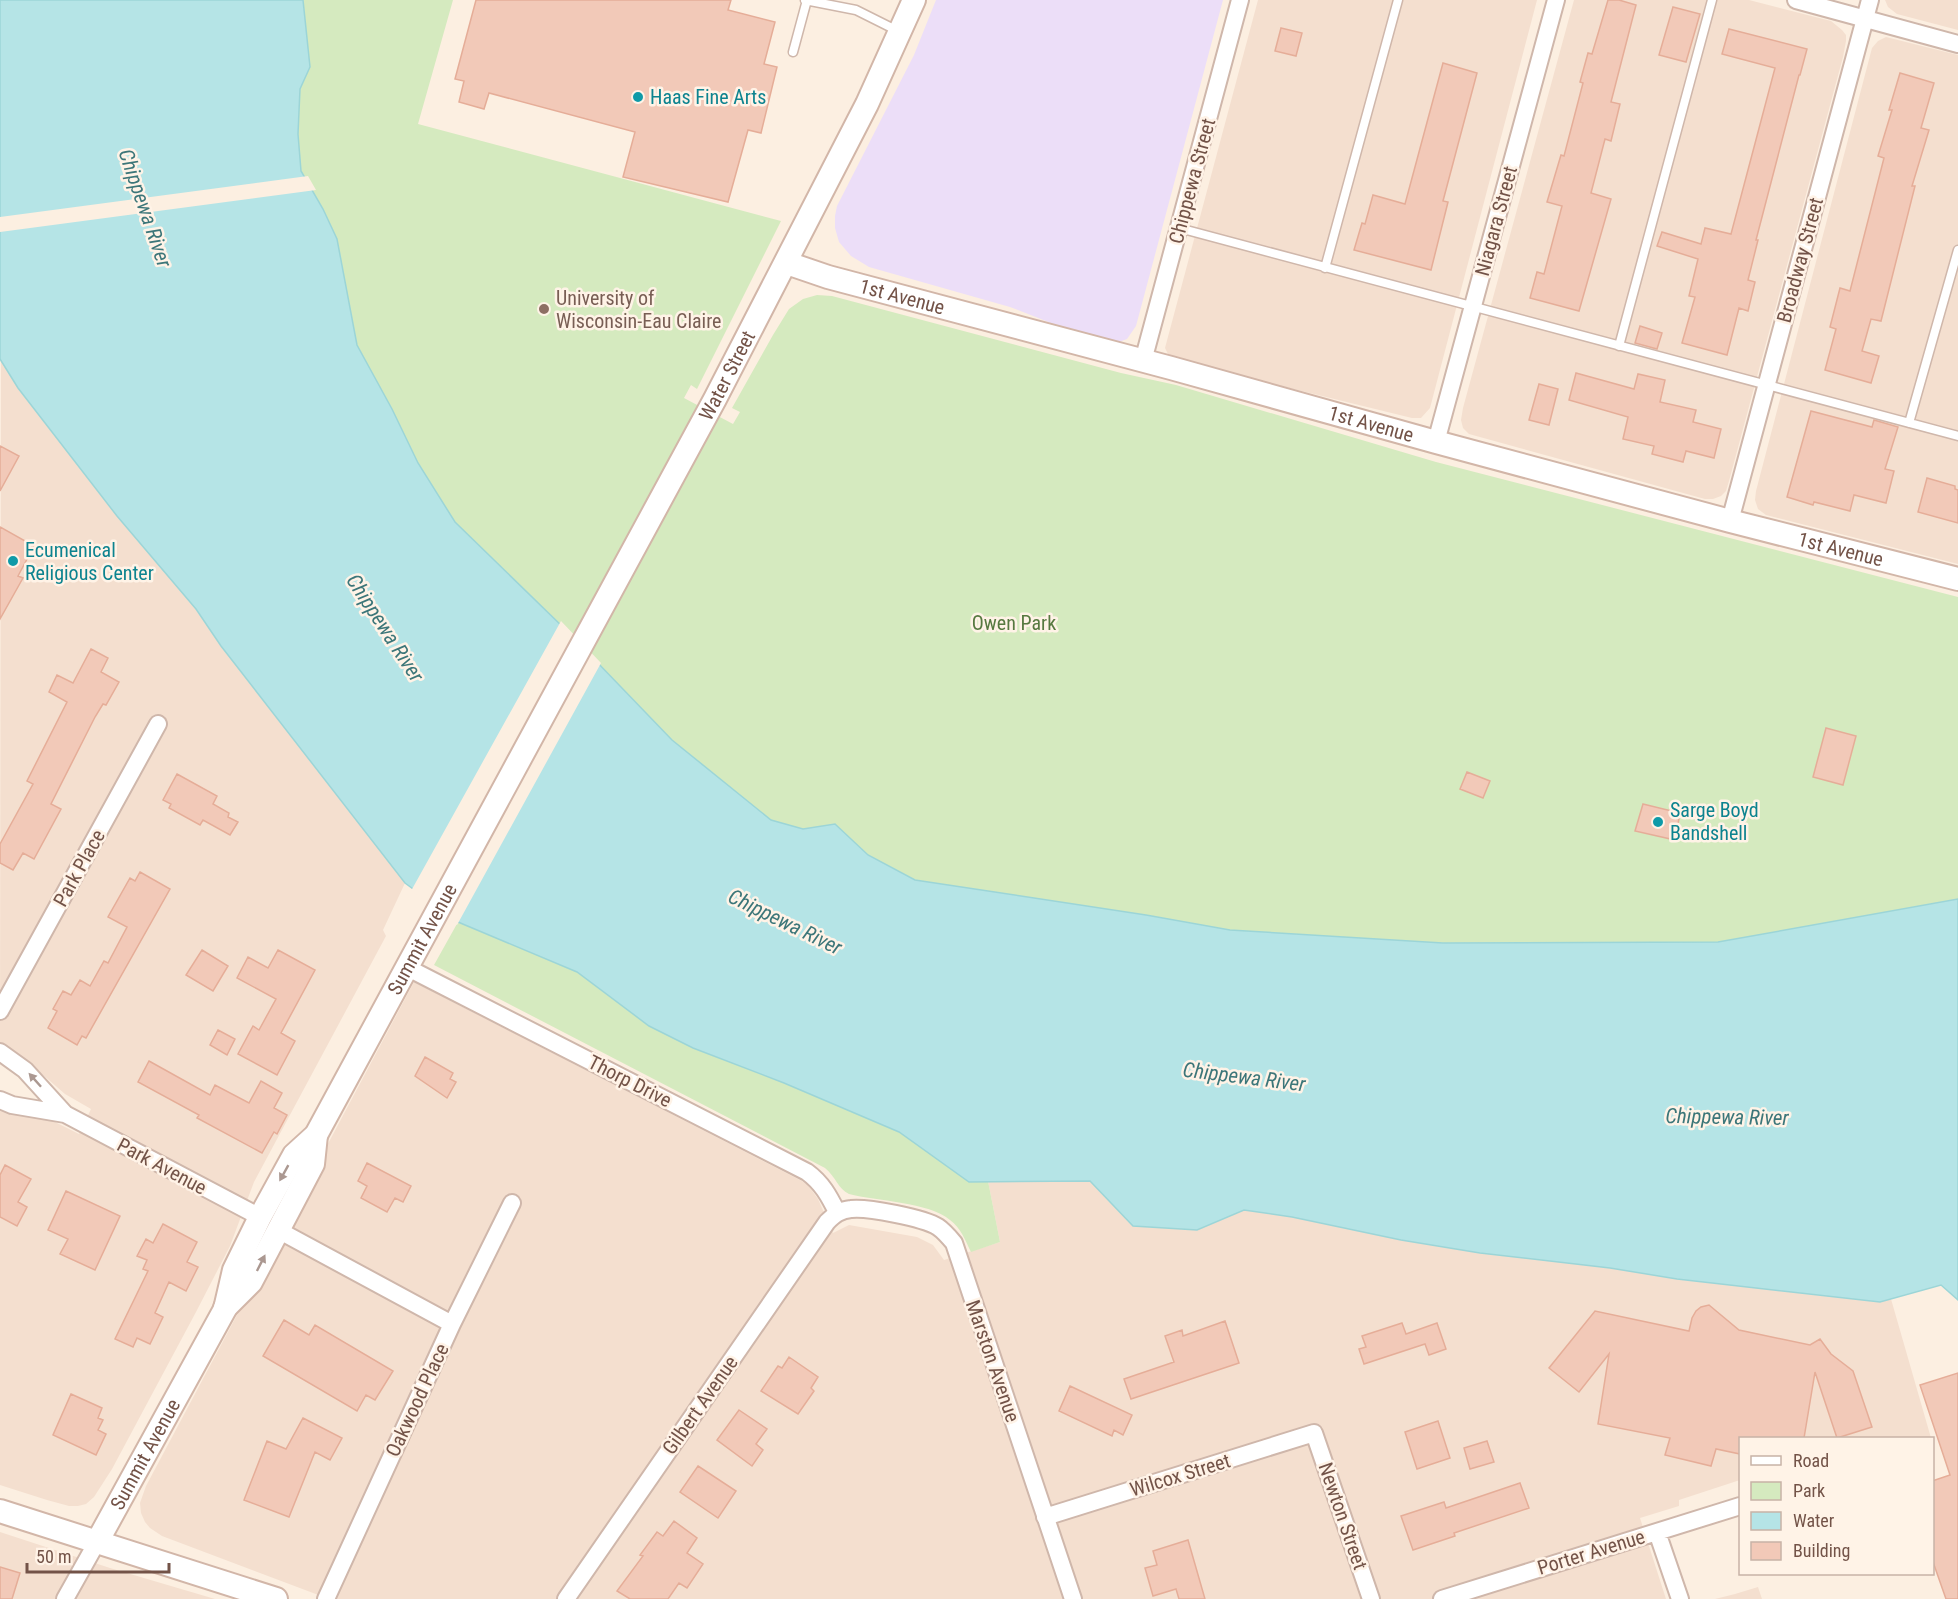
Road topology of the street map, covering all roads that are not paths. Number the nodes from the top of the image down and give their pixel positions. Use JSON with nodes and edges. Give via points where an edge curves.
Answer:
{"nodes":[{"id":1,"x":806,"y":0,"type":"edge"},
{"id":2,"x":914,"y":0,"type":"edge"},
{"id":3,"x":1240,"y":0,"type":"edge"},
{"id":4,"x":1398,"y":0,"type":"edge"},
{"id":5,"x":1556,"y":0,"type":"edge"},
{"id":6,"x":1712,"y":0,"type":"edge"},
{"id":7,"x":1796,"y":0,"type":"edge"},
{"id":8,"x":1870,"y":0,"type":"edge"},
{"id":9,"x":1865,"y":18,"type":"junction"},
{"id":10,"x":901,"y":32,"type":"junction"},
{"id":11,"x":1958,"y":44,"type":"edge"},
{"id":12,"x":793,"y":52,"type":"dead end"},
{"id":13,"x":1179,"y":228,"type":"junction"},
{"id":14,"x":1958,"y":250,"type":"edge"},
{"id":15,"x":787,"y":263,"type":"junction"},
{"id":16,"x":1325,"y":267,"type":"junction"},
{"id":17,"x":1472,"y":307,"type":"junction"},
{"id":18,"x":1619,"y":346,"type":"junction"},
{"id":19,"x":1143,"y":361,"type":"junction"},
{"id":20,"x":1766,"y":384,"type":"junction"},
{"id":21,"x":1909,"y":423,"type":"junction"},
{"id":22,"x":1958,"y":436,"type":"edge"},
{"id":23,"x":1436,"y":442,"type":"junction"},
{"id":24,"x":1730,"y":521,"type":"junction"},
{"id":25,"x":1958,"y":579,"type":"edge"},
{"id":26,"x":158,"y":724,"type":"dead end"},
{"id":27,"x":528,"y":743,"type":"joint"},
{"id":28,"x":410,"y":959,"type":"junction"},
{"id":29,"x":0,"y":1011,"type":"edge"},
{"id":30,"x":0,"y":1052,"type":"edge"},
{"id":31,"x":0,"y":1100,"type":"edge"},
{"id":32,"x":65,"y":1114,"type":"junction"},
{"id":33,"x":513,"y":1203,"type":"dead end"},
{"id":34,"x":837,"y":1212,"type":"junction"},
{"id":35,"x":269,"y":1224,"type":"junction"},
{"id":36,"x":452,"y":1324,"type":"junction"},
{"id":37,"x":1314,"y":1433,"type":"joint"},
{"id":38,"x":1739,"y":1506,"type":"edge"},
{"id":39,"x":0,"y":1511,"type":"edge"},
{"id":40,"x":1045,"y":1517,"type":"junction"},
{"id":41,"x":1657,"y":1532,"type":"junction"},
{"id":42,"x":97,"y":1542,"type":"junction"},
{"id":43,"x":64,"y":1599,"type":"edge"},
{"id":44,"x":276,"y":1599,"type":"edge"},
{"id":45,"x":326,"y":1599,"type":"edge"},
{"id":46,"x":566,"y":1599,"type":"edge"},
{"id":47,"x":1073,"y":1599,"type":"edge"},
{"id":48,"x":1371,"y":1599,"type":"edge"},
{"id":49,"x":1442,"y":1599,"type":"edge"},
{"id":50,"x":1680,"y":1599,"type":"edge"}],
"edges":[{"from":1,"to":10,"type":"lane","via":[[856,10]]},
{"from":1,"to":12,"type":"lane"},
{"from":2,"to":10,"type":"main road","name":"Water Street"},
{"from":3,"to":13,"type":"street","name":"Chippewa Street"},
{"from":4,"to":16,"type":"lane"},
{"from":5,"to":17,"type":"street","name":"Niagara Street"},
{"from":6,"to":18,"type":"lane"},
{"from":7,"to":9,"type":"street"},
{"from":8,"to":9,"type":"street","name":"Broadway Street"},
{"from":9,"to":11,"type":"street"},
{"from":9,"to":20,"type":"street","name":"Broadway Street"},
{"from":10,"to":15,"type":"main road","name":"Water Street"},
{"from":13,"to":16,"type":"lane"},
{"from":13,"to":19,"type":"street","name":"Chippewa Street"},
{"from":14,"to":21,"type":"lane"},
{"from":15,"to":19,"type":"main road","name":"1st Avenue"},
{"from":15,"to":27,"type":"main road","name":"Water Street"},
{"from":16,"to":17,"type":"lane"},
{"from":17,"to":18,"type":"lane"},
{"from":17,"to":23,"type":"street","name":"Niagara Street"},
{"from":18,"to":20,"type":"lane"},
{"from":19,"to":23,"type":"main road","name":"1st Avenue"},
{"from":20,"to":21,"type":"lane"},
{"from":20,"to":24,"type":"street","name":"Broadway Street"},
{"from":21,"to":22,"type":"lane"},
{"from":23,"to":24,"type":"main road","name":"1st Avenue"},
{"from":24,"to":25,"type":"main road","name":"1st Avenue"},
{"from":26,"to":29,"type":"street","name":"Park Place"},
{"from":27,"to":28,"type":"main road","name":"Summit Avenue"},
{"from":28,"to":34,"type":"street","name":"Thorp Drive","via":[[807,1172],[817,1179]]},
{"from":28,"to":35,"type":"main road","name":"Summit Avenue","via":[[316,1135],[294,1155]]},
{"from":32,"to":30,"type":"street","name":"Park Avenue","one_way":true,"via":[[25,1070]]},
{"from":31,"to":32,"type":"street","name":"Park Avenue"},
{"from":32,"to":35,"type":"street","name":"Park Avenue"},
{"from":33,"to":36,"type":"street","name":"Oakwood Place"},
{"from":34,"to":40,"type":"street","name":"Marston Avenue","via":[[864,1209],[925,1221],[939,1227],[954,1243]]},
{"from":34,"to":46,"type":"street","name":"Gilbert Avenue"},
{"from":35,"to":36,"type":"street","name":"Park Avenue"},
{"from":35,"to":42,"type":"main road","name":"Summit Avenue","via":[[251,1282],[225,1309]]},
{"from":36,"to":45,"type":"street","name":"Oakwood Place"},
{"from":37,"to":40,"type":"street","name":"Wilcox Street"},
{"from":37,"to":48,"type":"street","name":"Newton Street"},
{"from":38,"to":41,"type":"street","name":"Porter Avenue"},
{"from":39,"to":42,"type":"main road"},
{"from":40,"to":47,"type":"street","name":"Marston Avenue"},
{"from":41,"to":49,"type":"street","name":"Porter Avenue"},
{"from":41,"to":50,"type":"street"},
{"from":42,"to":43,"type":"street","name":"Summit Avenue"},
{"from":42,"to":44,"type":"main road"}]}
